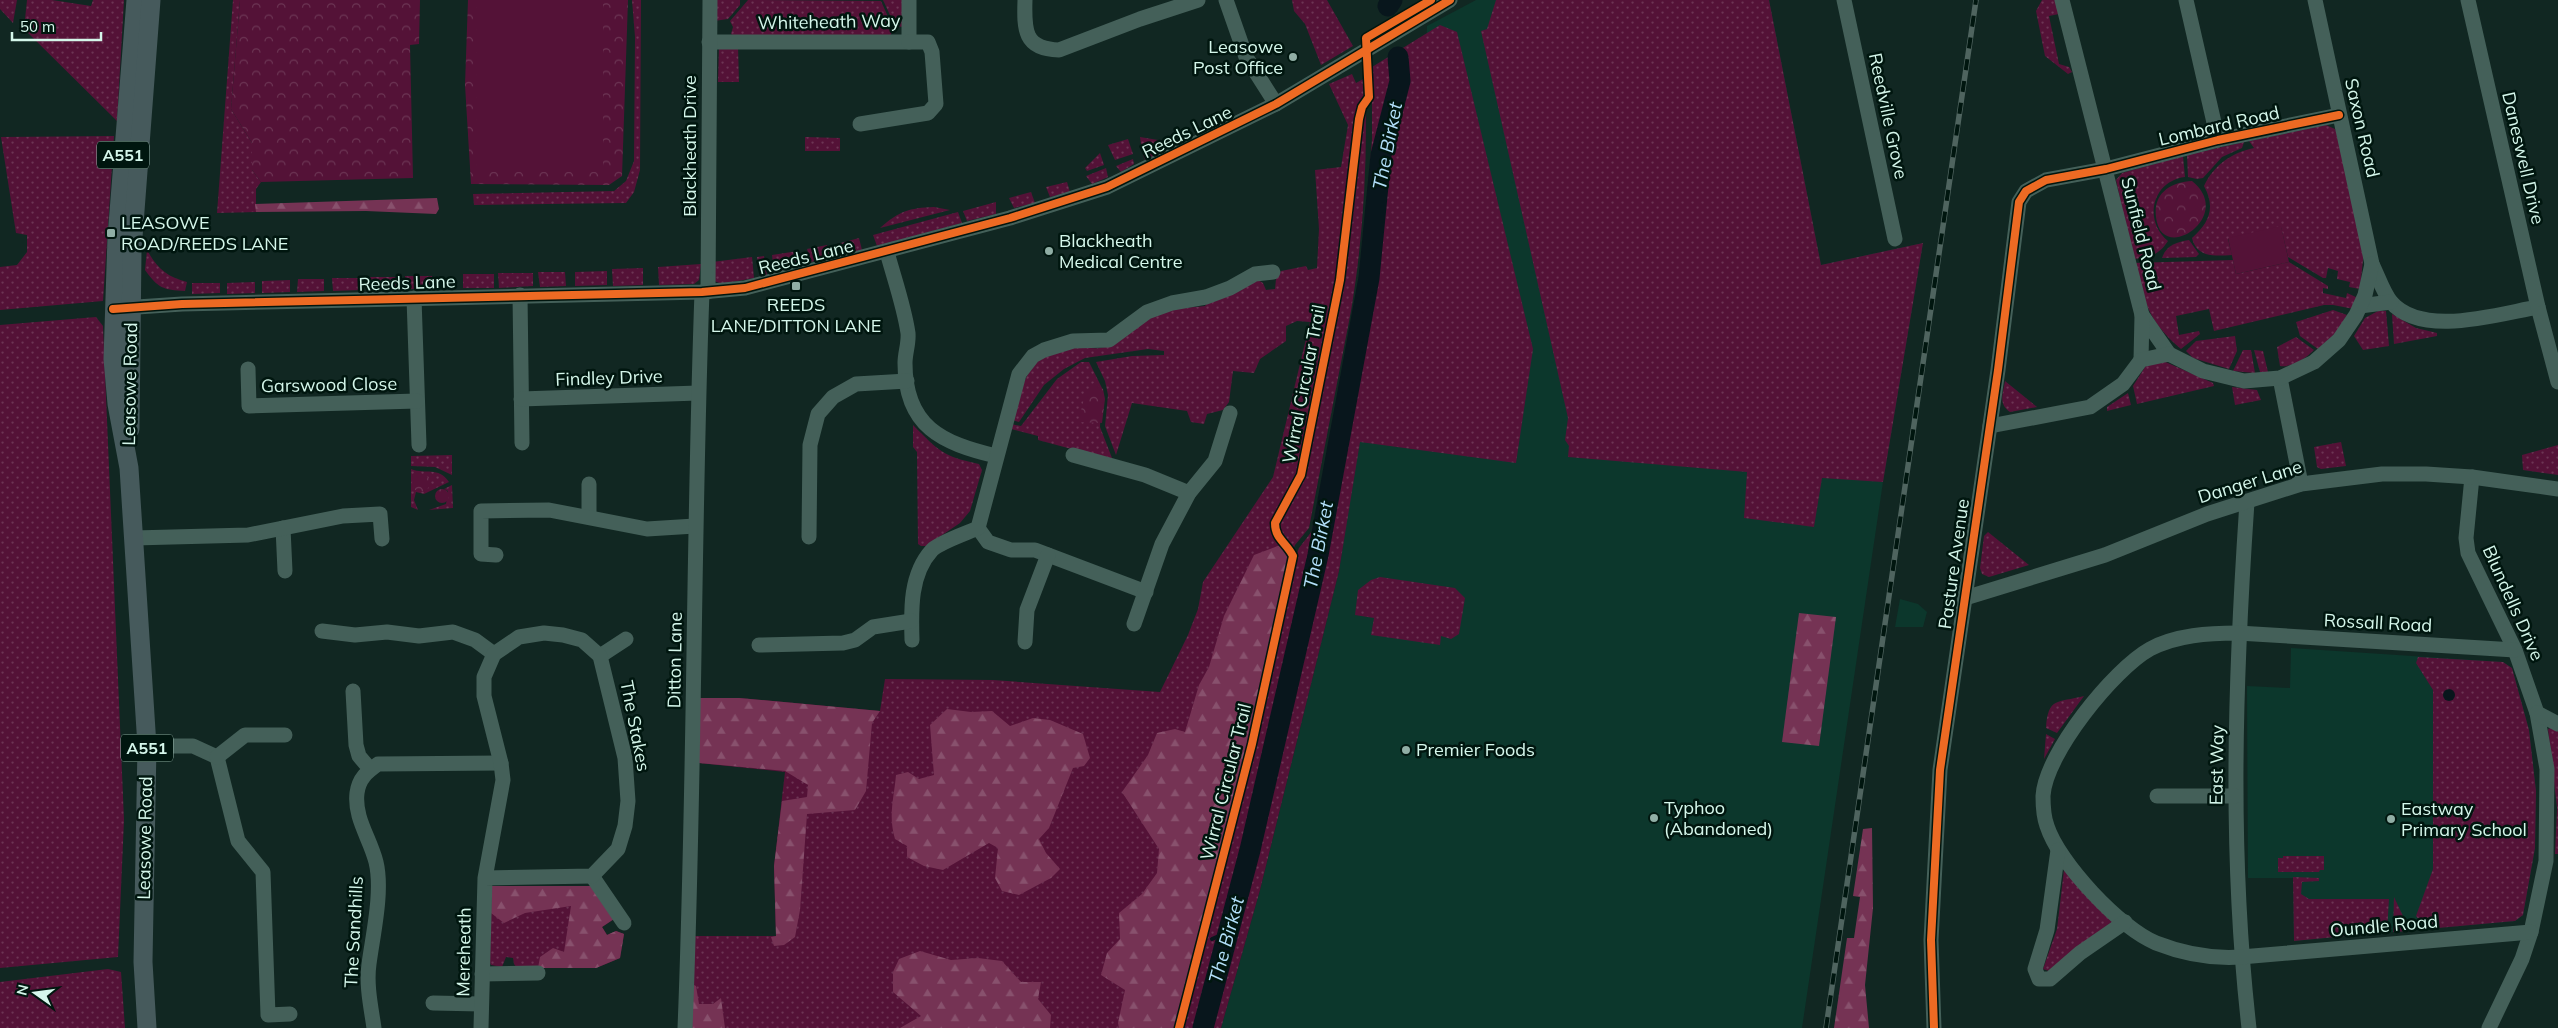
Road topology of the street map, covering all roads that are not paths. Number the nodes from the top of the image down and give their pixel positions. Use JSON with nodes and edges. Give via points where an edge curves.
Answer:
{"nodes":[{"id":1,"x":136,"y":0,"type":"edge"},
{"id":2,"x":151,"y":0,"type":"edge"},
{"id":3,"x":710,"y":0,"type":"edge"},
{"id":4,"x":909,"y":0,"type":"edge"},
{"id":5,"x":1025,"y":0,"type":"edge"},
{"id":6,"x":1198,"y":0,"type":"edge"},
{"id":7,"x":1226,"y":0,"type":"edge"},
{"id":8,"x":1450,"y":0,"type":"edge"},
{"id":9,"x":1844,"y":0,"type":"edge"},
{"id":10,"x":2062,"y":0,"type":"edge"},
{"id":11,"x":2186,"y":0,"type":"edge"},
{"id":12,"x":2315,"y":0,"type":"edge"},
{"id":13,"x":2468,"y":0,"type":"edge"},
{"id":14,"x":710,"y":42,"type":"junction"},
{"id":15,"x":909,"y":42,"type":"junction"},
{"id":16,"x":1276,"y":104,"type":"junction"},
{"id":17,"x":2339,"y":115,"type":"junction"},
{"id":18,"x":860,"y":124,"type":"dead end"},
{"id":19,"x":2218,"y":140,"type":"junction"},
{"id":20,"x":2106,"y":169,"type":"junction"},
{"id":21,"x":1894,"y":239,"type":"dead end"},
{"id":22,"x":887,"y":252,"type":"junction"},
{"id":23,"x":2372,"y":264,"type":"junction"},
{"id":24,"x":1273,"y":272,"type":"dead end"},
{"id":25,"x":705,"y":292,"type":"junction"},
{"id":26,"x":520,"y":295,"type":"junction"},
{"id":27,"x":414,"y":298,"type":"junction"},
{"id":28,"x":2391,"y":302,"type":"junction"},
{"id":29,"x":132,"y":306,"type":"junction"},
{"id":30,"x":2360,"y":306,"type":"junction"},
{"id":31,"x":2538,"y":307,"type":"junction"},
{"id":32,"x":113,"y":309,"type":"junction"},
{"id":33,"x":2142,"y":315,"type":"junction"},
{"id":34,"x":2170,"y":354,"type":"junction"},
{"id":35,"x":2141,"y":360,"type":"junction"},
{"id":36,"x":248,"y":368,"type":"dead end"},
{"id":37,"x":2280,"y":378,"type":"junction"},
{"id":38,"x":907,"y":381,"type":"junction"},
{"id":39,"x":2558,"y":382,"type":"edge"},
{"id":40,"x":698,"y":393,"type":"junction"},
{"id":41,"x":522,"y":399,"type":"junction"},
{"id":42,"x":417,"y":402,"type":"junction"},
{"id":43,"x":1230,"y":413,"type":"dead end"},
{"id":44,"x":1990,"y":426,"type":"junction"},
{"id":45,"x":522,"y":443,"type":"dead end"},
{"id":46,"x":419,"y":445,"type":"dead end"},
{"id":47,"x":1073,"y":455,"type":"dead end"},
{"id":48,"x":996,"y":456,"type":"junction"},
{"id":49,"x":128,"y":468,"type":"junction"},
{"id":50,"x":2472,"y":477,"type":"junction"},
{"id":51,"x":589,"y":484,"type":"dead end"},
{"id":52,"x":2301,"y":484,"type":"junction"},
{"id":53,"x":2558,"y":488,"type":"edge"},
{"id":54,"x":1189,"y":493,"type":"junction"},
{"id":55,"x":2247,"y":502,"type":"junction"},
{"id":56,"x":589,"y":517,"type":"junction"},
{"id":57,"x":695,"y":526,"type":"junction"},
{"id":58,"x":283,"y":528,"type":"junction"},
{"id":59,"x":978,"y":528,"type":"junction"},
{"id":60,"x":809,"y":537,"type":"dead end"},
{"id":61,"x":134,"y":538,"type":"junction"},
{"id":62,"x":382,"y":539,"type":"dead end"},
{"id":63,"x":496,"y":555,"type":"dead end"},
{"id":64,"x":1048,"y":555,"type":"junction"},
{"id":65,"x":285,"y":571,"type":"dead end"},
{"id":66,"x":1146,"y":592,"type":"junction"},
{"id":67,"x":1965,"y":598,"type":"junction"},
{"id":68,"x":911,"y":621,"type":"junction"},
{"id":69,"x":1134,"y":624,"type":"dead end"},
{"id":70,"x":322,"y":632,"type":"dead end"},
{"id":71,"x":2238,"y":633,"type":"junction"},
{"id":72,"x":626,"y":639,"type":"dead end"},
{"id":73,"x":912,"y":640,"type":"dead end"},
{"id":74,"x":1025,"y":642,"type":"dead end"},
{"id":75,"x":759,"y":645,"type":"dead end"},
{"id":76,"x":2515,"y":650,"type":"junction"},
{"id":77,"x":494,"y":654,"type":"junction"},
{"id":78,"x":600,"y":656,"type":"junction"},
{"id":79,"x":353,"y":691,"type":"dead end"},
{"id":80,"x":2537,"y":714,"type":"junction"},
{"id":81,"x":2558,"y":724,"type":"edge"},
{"id":82,"x":285,"y":735,"type":"dead end"},
{"id":83,"x":147,"y":746,"type":"junction"},
{"id":84,"x":217,"y":757,"type":"junction"},
{"id":85,"x":502,"y":763,"type":"junction"},
{"id":86,"x":370,"y":769,"type":"junction"},
{"id":87,"x":2157,"y":796,"type":"dead end"},
{"id":88,"x":2235,"y":796,"type":"junction"},
{"id":89,"x":2058,"y":850,"type":"junction"},
{"id":90,"x":2552,"y":860,"type":"edge"},
{"id":91,"x":592,"y":876,"type":"junction"},
{"id":92,"x":485,"y":878,"type":"junction"},
{"id":93,"x":2125,"y":922,"type":"junction"},
{"id":94,"x":624,"y":923,"type":"dead end"},
{"id":95,"x":2530,"y":932,"type":"junction"},
{"id":96,"x":2241,"y":957,"type":"junction"},
{"id":97,"x":538,"y":973,"type":"dead end"},
{"id":98,"x":482,"y":974,"type":"junction"},
{"id":99,"x":433,"y":1003,"type":"dead end"},
{"id":100,"x":482,"y":1004,"type":"junction"},
{"id":101,"x":290,"y":1014,"type":"dead end"},
{"id":102,"x":147,"y":1028,"type":"edge"},
{"id":103,"x":374,"y":1028,"type":"edge"},
{"id":104,"x":481,"y":1028,"type":"edge"},
{"id":105,"x":684,"y":1028,"type":"edge"},
{"id":106,"x":1934,"y":1028,"type":"edge"},
{"id":107,"x":2249,"y":1028,"type":"edge"},
{"id":108,"x":2489,"y":1028,"type":"edge"}],
"edges":[{"from":1,"to":32,"type":"main road","name":"Leasowe Road","number":"A551"},
{"from":2,"to":29,"type":"main road","name":"Leasowe Road","number":"A551","via":[[132,250]]},
{"from":3,"to":14,"type":"street","name":"Blackheath Drive"},
{"from":4,"to":15,"type":"street","name":"Whiteheath Way"},
{"from":5,"to":6,"type":"street","via":[[1026,34],[1035,45],[1046,50],[1059,50]]},
{"from":7,"to":16,"type":"street","via":[[1246,58]]},
{"from":8,"to":16,"type":"street","name":"Reeds Lane"},
{"from":9,"to":21,"type":"street","name":"Reedville Grove"},
{"from":10,"to":20,"type":"street","name":"Sunfield Road"},
{"from":11,"to":19,"type":"street"},
{"from":12,"to":17,"type":"street","name":"Saxon Road"},
{"from":13,"to":31,"type":"street","name":"Daneswell Drive"},
{"from":14,"to":15,"type":"street","name":"Whiteheath Way"},
{"from":14,"to":25,"type":"street","name":"Blackheath Drive"},
{"from":15,"to":18,"type":"street","via":[[928,42],[932,52],[936,104],[928,113]]},
{"from":16,"to":22,"type":"street","name":"Reeds Lane","via":[[1107,187]]},
{"from":17,"to":19,"type":"street","name":"Lombard Road"},
{"from":17,"to":23,"type":"street","name":"Saxon Road"},
{"from":19,"to":20,"type":"street","name":"Lombard Road"},
{"from":20,"to":33,"type":"street","name":"Sunfield Road"},
{"from":20,"to":44,"type":"street","name":"Pasture Avenue","via":[[2046,180],[2026,191],[2019,202]]},
{"from":22,"to":25,"type":"street","name":"Reeds Lane","via":[[745,288]]},
{"from":22,"to":38,"type":"street","via":[[908,334]]},
{"from":23,"to":28,"type":"street"},
{"from":23,"to":30,"type":"street","via":[[2369,285]]},
{"from":24,"to":48,"type":"street","via":[[1255,274],[1230,288],[1147,312],[1109,340],[1073,341],[1033,356],[1019,374]]},
{"from":25,"to":26,"type":"street","name":"Reeds Lane"},
{"from":25,"to":40,"type":"street","name":"Ditton Lane"},
{"from":26,"to":27,"type":"street","name":"Reeds Lane"},
{"from":26,"to":41,"type":"street"},
{"from":27,"to":29,"type":"street","name":"Reeds Lane"},
{"from":27,"to":42,"type":"street"},
{"from":28,"to":30,"type":"street"},
{"from":28,"to":31,"type":"street","via":[[2402,311],[2434,323]]},
{"from":29,"to":32,"type":"street","name":"Reeds Lane"},
{"from":29,"to":49,"type":"main road","name":"Leasowe Road","number":"A551"},
{"from":30,"to":37,"type":"street","via":[[2339,340],[2314,362]]},
{"from":31,"to":39,"type":"street","name":"Daneswell Drive"},
{"from":32,"to":49,"type":"main road","name":"Leasowe Road","number":"A551","via":[[116,395]]},
{"from":33,"to":34,"type":"street","name":"Sunfield Road"},
{"from":33,"to":35,"type":"street"},
{"from":34,"to":35,"type":"street"},
{"from":34,"to":37,"type":"street","via":[[2203,370],[2244,382]]},
{"from":35,"to":44,"type":"street","via":[[2123,384],[2090,407]]},
{"from":36,"to":42,"type":"street","name":"Garswood Close","via":[[249,406]]},
{"from":37,"to":52,"type":"street"},
{"from":38,"to":48,"type":"street","via":[[916,412],[935,435],[967,449]]},
{"from":38,"to":60,"type":"street","via":[[856,384],[833,397],[818,414],[810,445]]},
{"from":40,"to":41,"type":"street","name":"Findley Drive"},
{"from":40,"to":57,"type":"street","name":"Ditton Lane"},
{"from":41,"to":45,"type":"street"},
{"from":42,"to":46,"type":"street"},
{"from":43,"to":54,"type":"street","via":[[1215,461]]},
{"from":44,"to":67,"type":"street","name":"Pasture Avenue"},
{"from":47,"to":54,"type":"street","via":[[1145,475]]},
{"from":48,"to":59,"type":"street"},
{"from":49,"to":61,"type":"main road","name":"Leasowe Road","number":"A551"},
{"from":50,"to":52,"type":"street","name":"Danger Lane","via":[[2382,474]]},
{"from":50,"to":53,"type":"street","name":"Danger Lane"},
{"from":50,"to":76,"type":"street","name":"Blundells Drive","via":[[2466,538],[2468,553]]},
{"from":51,"to":56,"type":"street"},
{"from":52,"to":55,"type":"street","name":"Danger Lane"},
{"from":54,"to":66,"type":"street","via":[[1162,544]]},
{"from":55,"to":67,"type":"street","name":"Danger Lane","via":[[2207,514],[2105,555]]},
{"from":55,"to":71,"type":"street","name":"East Way"},
{"from":56,"to":57,"type":"street","via":[[636,528]]},
{"from":56,"to":63,"type":"street","via":[[549,510],[481,511],[481,554]]},
{"from":57,"to":105,"type":"street","name":"Ditton Lane","via":[[691,838]]},
{"from":58,"to":61,"type":"street","via":[[248,535]]},
{"from":58,"to":62,"type":"street","via":[[343,516],[380,514]]},
{"from":58,"to":65,"type":"street"},
{"from":59,"to":64,"type":"street","via":[[988,542],[1011,550],[1035,550]]},
{"from":59,"to":68,"type":"street","via":[[933,549],[918,572]]},
{"from":61,"to":83,"type":"main road","name":"Leasowe Road","number":"A551"},
{"from":64,"to":66,"type":"street"},
{"from":64,"to":74,"type":"street","via":[[1027,610]]},
{"from":66,"to":69,"type":"street"},
{"from":67,"to":106,"type":"street","name":"Pasture Avenue","via":[[1936,823],[1930,940]]},
{"from":68,"to":73,"type":"street"},
{"from":68,"to":75,"type":"street","via":[[873,627],[855,640],[843,643]]},
{"from":70,"to":77,"type":"street","via":[[387,632],[419,636],[453,632],[475,640]]},
{"from":71,"to":76,"type":"street","name":"Rossall Road"},
{"from":71,"to":88,"type":"street","name":"East Way"},
{"from":71,"to":89,"type":"street","name":"Rossall Road","via":[[2208,633],[2151,648],[2115,677],[2093,702],[2052,766],[2043,795],[2046,825]]},
{"from":72,"to":78,"type":"street"},
{"from":76,"to":80,"type":"street","name":"Blundells Drive"},
{"from":77,"to":78,"type":"street","via":[[519,638],[544,633],[582,640]]},
{"from":77,"to":85,"type":"street","name":"Mereheath","via":[[484,677],[484,696]]},
{"from":78,"to":91,"type":"street","name":"The Stakes","via":[[625,758],[628,801],[626,826],[618,849]]},
{"from":79,"to":86,"type":"street","via":[[356,745],[359,756]]},
{"from":80,"to":81,"type":"street"},
{"from":80,"to":90,"type":"street","name":"Blundells Drive","via":[[2547,769]]},
{"from":82,"to":84,"type":"street","via":[[245,735]]},
{"from":83,"to":84,"type":"street","via":[[193,746]]},
{"from":83,"to":102,"type":"main road","name":"Leasowe Road","number":"A551","via":[[143,962]]},
{"from":84,"to":101,"type":"street","via":[[238,841],[263,872],[268,1015]]},
{"from":85,"to":86,"type":"street","via":[[378,764]]},
{"from":85,"to":92,"type":"street","name":"Mereheath","via":[[500,802]]},
{"from":86,"to":103,"type":"street","name":"The Sandhills","via":[[364,774],[357,791],[356,809],[376,863],[374,936],[368,965]]},
{"from":87,"to":88,"type":"street"},
{"from":88,"to":96,"type":"street","name":"East Way"},
{"from":89,"to":93,"type":"street","name":"Oundle Road","via":[[2090,890]]},
{"from":89,"to":93,"type":"street","via":[[2047,930],[2035,969],[2039,979],[2050,979],[2080,952]]},
{"from":90,"to":95,"type":"street","name":"Blundells Drive"},
{"from":91,"to":92,"type":"street"},
{"from":91,"to":94,"type":"street"},
{"from":92,"to":98,"type":"street","name":"Mereheath"},
{"from":93,"to":96,"type":"street","name":"Oundle Road","via":[[2155,942],[2189,954]]},
{"from":95,"to":96,"type":"street","name":"Oundle Road"},
{"from":95,"to":108,"type":"street","name":"Blundells Drive","via":[[2522,959]]},
{"from":96,"to":107,"type":"street","name":"East Way"},
{"from":97,"to":98,"type":"street"},
{"from":98,"to":100,"type":"street","name":"Mereheath"},
{"from":99,"to":100,"type":"street"},
{"from":100,"to":104,"type":"street","name":"Mereheath"}]}
